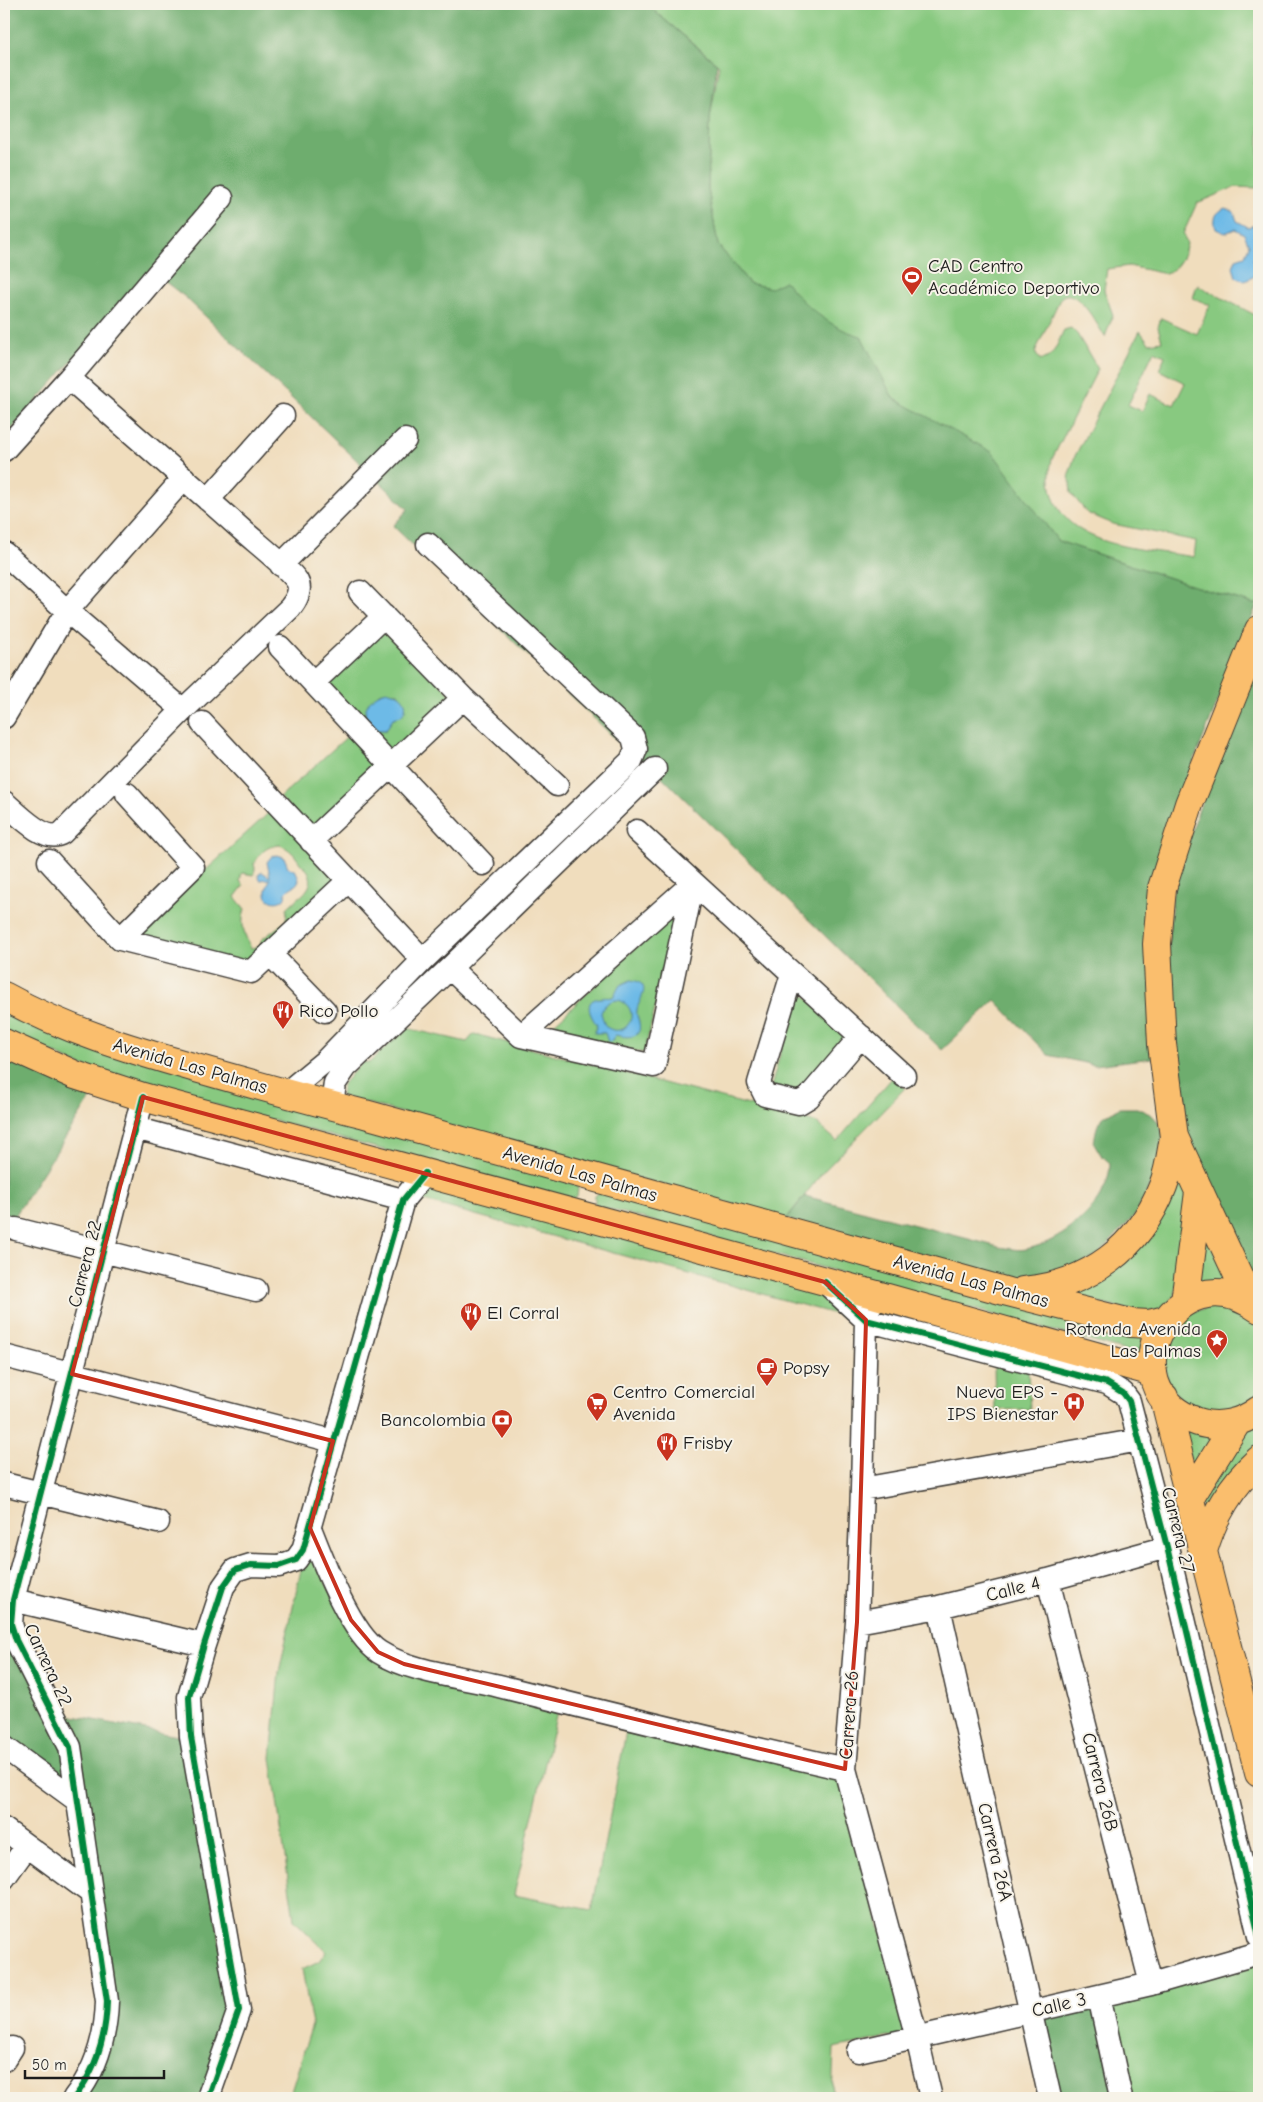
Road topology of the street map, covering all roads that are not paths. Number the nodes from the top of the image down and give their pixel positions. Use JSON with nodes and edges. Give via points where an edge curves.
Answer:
{"nodes":[{"id":1,"x":222,"y":198,"type":"dead end"},
{"id":2,"x":69,"y":378,"type":"junction"},
{"id":3,"x":283,"y":416,"type":"dead end"},
{"id":4,"x":405,"y":440,"type":"dead end"},
{"id":5,"x":4,"y":450,"type":"edge"},
{"id":6,"x":184,"y":478,"type":"junction"},
{"id":7,"x":208,"y":500,"type":"junction"},
{"id":8,"x":428,"y":544,"type":"dead end"},
{"id":9,"x":4,"y":553,"type":"edge"},
{"id":10,"x":281,"y":566,"type":"junction"},
{"id":11,"x":360,"y":592,"type":"dead end"},
{"id":12,"x":67,"y":611,"type":"junction"},
{"id":13,"x":384,"y":616,"type":"junction"},
{"id":14,"x":1259,"y":630,"type":"edge"},
{"id":15,"x":280,"y":647,"type":"dead end"},
{"id":16,"x":314,"y":682,"type":"junction"},
{"id":17,"x":463,"y":698,"type":"junction"},
{"id":18,"x":183,"y":710,"type":"junction"},
{"id":19,"x":4,"y":717,"type":"edge"},
{"id":20,"x":202,"y":723,"type":"dead end"},
{"id":21,"x":390,"y":767,"type":"junction"},
{"id":22,"x":655,"y":769,"type":"dead end"},
{"id":23,"x":557,"y":785,"type":"dead end"},
{"id":24,"x":127,"y":794,"type":"dead end"},
{"id":25,"x":4,"y":802,"type":"edge"},
{"id":26,"x":637,"y":831,"type":"dead end"},
{"id":27,"x":312,"y":841,"type":"junction"},
{"id":28,"x":49,"y":861,"type":"dead end"},
{"id":29,"x":483,"y":864,"type":"dead end"},
{"id":30,"x":348,"y":881,"type":"junction"},
{"id":31,"x":693,"y":883,"type":"junction"},
{"id":32,"x":120,"y":939,"type":"junction"},
{"id":33,"x":270,"y":954,"type":"junction"},
{"id":34,"x":423,"y":960,"type":"junction"},
{"id":35,"x":450,"y":968,"type":"junction"},
{"id":36,"x":792,"y":974,"type":"junction"},
{"id":37,"x":4,"y":996,"type":"edge"},
{"id":38,"x":325,"y":1011,"type":"dead end"},
{"id":39,"x":521,"y":1036,"type":"junction"},
{"id":40,"x":861,"y":1036,"type":"junction"},
{"id":41,"x":4,"y":1043,"type":"edge"},
{"id":42,"x":904,"y":1076,"type":"dead end"},
{"id":43,"x":285,"y":1094,"type":"junction"},
{"id":44,"x":143,"y":1097,"type":"junction"},
{"id":45,"x":332,"y":1106,"type":"junction"},
{"id":46,"x":135,"y":1128,"type":"junction"},
{"id":47,"x":1174,"y":1137,"type":"junction"},
{"id":48,"x":395,"y":1166,"type":"junction"},
{"id":49,"x":425,"y":1173,"type":"junction"},
{"id":50,"x":586,"y":1175,"type":"junction"},
{"id":51,"x":1199,"y":1192,"type":"junction"},
{"id":52,"x":403,"y":1200,"type":"junction"},
{"id":53,"x":584,"y":1216,"type":"junction"},
{"id":54,"x":16,"y":1230,"type":"dead end"},
{"id":55,"x":104,"y":1251,"type":"junction"},
{"id":56,"x":825,"y":1282,"type":"junction"},
{"id":57,"x":256,"y":1290,"type":"dead end"},
{"id":58,"x":1008,"y":1292,"type":"junction"},
{"id":59,"x":873,"y":1294,"type":"junction"},
{"id":60,"x":1185,"y":1302,"type":"junction"},
{"id":61,"x":1255,"y":1306,"type":"edge"},
{"id":62,"x":866,"y":1320,"type":"junction"},
{"id":63,"x":1164,"y":1320,"type":"junction"},
{"id":64,"x":4,"y":1356,"type":"edge"},
{"id":65,"x":1153,"y":1372,"type":"junction"},
{"id":66,"x":72,"y":1374,"type":"junction"},
{"id":67,"x":1164,"y":1397,"type":"junction"},
{"id":68,"x":1248,"y":1416,"type":"edge"},
{"id":69,"x":1140,"y":1440,"type":"junction"},
{"id":70,"x":333,"y":1441,"type":"junction"},
{"id":71,"x":1259,"y":1460,"type":"edge"},
{"id":72,"x":4,"y":1484,"type":"edge"},
{"id":73,"x":862,"y":1489,"type":"junction"},
{"id":74,"x":41,"y":1493,"type":"junction"},
{"id":75,"x":1189,"y":1500,"type":"junction"},
{"id":76,"x":158,"y":1522,"type":"dead end"},
{"id":77,"x":310,"y":1528,"type":"junction"},
{"id":78,"x":1167,"y":1548,"type":"junction"},
{"id":79,"x":1203,"y":1551,"type":"junction"},
{"id":80,"x":1048,"y":1580,"type":"junction"},
{"id":81,"x":13,"y":1600,"type":"junction"},
{"id":82,"x":939,"y":1607,"type":"junction"},
{"id":83,"x":856,"y":1622,"type":"junction"},
{"id":84,"x":204,"y":1645,"type":"junction"},
{"id":85,"x":4,"y":1747,"type":"edge"},
{"id":86,"x":845,"y":1769,"type":"junction"},
{"id":87,"x":1259,"y":1773,"type":"edge"},
{"id":88,"x":78,"y":1800,"type":"junction"},
{"id":89,"x":4,"y":1829,"type":"edge"},
{"id":90,"x":27,"y":1846,"type":"junction"},
{"id":91,"x":4,"y":1878,"type":"edge"},
{"id":92,"x":92,"y":1893,"type":"junction"},
{"id":93,"x":1259,"y":1936,"type":"edge"},
{"id":94,"x":1259,"y":1954,"type":"edge"},
{"id":95,"x":1151,"y":1984,"type":"junction"},
{"id":96,"x":1099,"y":1996,"type":"junction"},
{"id":97,"x":1031,"y":2012,"type":"junction"},
{"id":98,"x":917,"y":2038,"type":"junction"},
{"id":99,"x":858,"y":2051,"type":"dead end"},
{"id":100,"x":74,"y":2098,"type":"edge"},
{"id":101,"x":208,"y":2098,"type":"edge"},
{"id":102,"x":931,"y":2098,"type":"edge"},
{"id":103,"x":1050,"y":2098,"type":"edge"},
{"id":104,"x":1121,"y":2098,"type":"edge"}],
"edges":[{"from":1,"to":2,"type":"street"},
{"from":2,"to":5,"type":"street"},
{"from":2,"to":6,"type":"street"},
{"from":3,"to":7,"type":"street"},
{"from":4,"to":10,"type":"street"},
{"from":6,"to":7,"type":"street"},
{"from":6,"to":12,"type":"street"},
{"from":7,"to":10,"type":"street"},
{"from":8,"to":34,"type":"street","via":[[634,737],[636,749],[631,761]]},
{"from":9,"to":12,"type":"street"},
{"from":10,"to":18,"type":"street","via":[[299,585],[294,604]]},
{"from":11,"to":13,"type":"street"},
{"from":12,"to":18,"type":"street"},
{"from":12,"to":19,"type":"street"},
{"from":13,"to":16,"type":"street"},
{"from":13,"to":17,"type":"street"},
{"from":14,"to":47,"type":"main road","via":[[1189,804],[1162,888],[1157,944],[1158,988]]},
{"from":15,"to":16,"type":"street"},
{"from":16,"to":21,"type":"street"},
{"from":17,"to":21,"type":"street"},
{"from":17,"to":23,"type":"street"},
{"from":18,"to":25,"type":"street","via":[[59,835],[44,834]]},
{"from":20,"to":27,"type":"street"},
{"from":21,"to":27,"type":"street"},
{"from":21,"to":29,"type":"street"},
{"from":22,"to":35,"type":"street"},
{"from":24,"to":32,"type":"street","via":[[193,867]]},
{"from":26,"to":31,"type":"street"},
{"from":27,"to":30,"type":"street"},
{"from":28,"to":32,"type":"street"},
{"from":30,"to":33,"type":"street"},
{"from":30,"to":34,"type":"street"},
{"from":31,"to":36,"type":"street"},
{"from":31,"to":39,"type":"street"},
{"from":31,"to":39,"type":"street","via":[[654,1066]]},
{"from":32,"to":33,"type":"street","via":[[251,972]]},
{"from":33,"to":38,"type":"street"},
{"from":34,"to":43,"type":"street","via":[[325,1061]]},
{"from":35,"to":39,"type":"street"},
{"from":35,"to":45,"type":"street","via":[[346,1067],[335,1083]]},
{"from":36,"to":40,"type":"street"},
{"from":36,"to":40,"type":"street","via":[[760,1083],[765,1095],[799,1104],[810,1098]]},
{"from":37,"to":43,"type":"main road","name":"Avenida Las Palmas","via":[[84,1034]]},
{"from":40,"to":42,"type":"street"},
{"from":41,"to":44,"type":"main road","name":"Avenida Las Palmas","via":[[75,1075]]},
{"from":43,"to":45,"type":"main road","name":"Avenida Las Palmas"},
{"from":44,"to":46,"type":"street","name":"Carrera 22"},
{"from":44,"to":48,"type":"main road","name":"Avenida Las Palmas"},
{"from":45,"to":50,"type":"main road","name":"Avenida Las Palmas"},
{"from":46,"to":52,"type":"street"},
{"from":46,"to":55,"type":"street","name":"Carrera 22"},
{"from":47,"to":51,"type":"main road"},
{"from":47,"to":58,"type":"main road","via":[[1167,1174],[1157,1200],[1139,1229],[1121,1249],[1103,1264],[1069,1282],[1043,1289]]},
{"from":48,"to":49,"type":"main road","name":"Avenida Las Palmas"},
{"from":48,"to":52,"type":"street"},
{"from":49,"to":52,"type":"street"},
{"from":49,"to":53,"type":"main road","name":"Avenida Las Palmas"},
{"from":50,"to":53,"type":"main road"},
{"from":50,"to":58,"type":"main road","name":"Avenida Las Palmas"},
{"from":51,"to":60,"type":"main road"},
{"from":51,"to":61,"type":"main road"},
{"from":52,"to":70,"type":"street"},
{"from":53,"to":56,"type":"main road","name":"Avenida Las Palmas"},
{"from":54,"to":55,"type":"street"},
{"from":55,"to":57,"type":"street"},
{"from":55,"to":66,"type":"street","name":"Carrera 22"},
{"from":56,"to":59,"type":"main road","name":"Avenida Las Palmas"},
{"from":56,"to":62,"type":"street"},
{"from":58,"to":63,"type":"main road","name":"Avenida Las Palmas","via":[[1126,1322],[1149,1324]]},
{"from":59,"to":62,"type":"street","name":"Carrera 26"},
{"from":59,"to":65,"type":"main road","name":"Avenida Las Palmas"},
{"from":60,"to":61,"type":"main road","via":[[1214,1294],[1234,1296]]},
{"from":60,"to":63,"type":"main road"},
{"from":62,"to":69,"type":"street","name":"Carrera 27","via":[[1116,1387],[1129,1401]]},
{"from":62,"to":73,"type":"street","name":"Carrera 26"},
{"from":63,"to":65,"type":"main road","via":[[1154,1343]]},
{"from":64,"to":66,"type":"street"},
{"from":65,"to":67,"type":"main road"},
{"from":66,"to":70,"type":"street"},
{"from":66,"to":74,"type":"street","name":"Carrera 22"},
{"from":67,"to":68,"type":"main road","via":[[1178,1412],[1199,1422],[1220,1425]]},
{"from":67,"to":75,"type":"main road"},
{"from":68,"to":75,"type":"main road"},
{"from":69,"to":73,"type":"street"},
{"from":69,"to":78,"type":"street","name":"Carrera 27"},
{"from":70,"to":77,"type":"street"},
{"from":71,"to":79,"type":"main road","via":[[1240,1478],[1222,1503]]},
{"from":72,"to":74,"type":"street"},
{"from":73,"to":83,"type":"street","name":"Carrera 26"},
{"from":74,"to":76,"type":"street"},
{"from":74,"to":81,"type":"street","name":"Carrera 22"},
{"from":75,"to":79,"type":"main road"},
{"from":77,"to":84,"type":"street","via":[[296,1560],[279,1566],[252,1565],[235,1570],[223,1588]]},
{"from":77,"to":86,"type":"street","via":[[351,1620],[364,1639],[378,1652],[404,1664]]},
{"from":78,"to":80,"type":"street","name":"Calle 4"},
{"from":78,"to":93,"type":"street","name":"Carrera 27"},
{"from":79,"to":87,"type":"main road"},
{"from":80,"to":82,"type":"street","name":"Calle 4"},
{"from":80,"to":95,"type":"street","name":"Carrera 26B"},
{"from":81,"to":84,"type":"street"},
{"from":81,"to":88,"type":"street","name":"Carrera 22","via":[[11,1624],[16,1640],[70,1747]]},
{"from":82,"to":83,"type":"street","name":"Calle 4"},
{"from":82,"to":97,"type":"street","name":"Carrera 26A"},
{"from":83,"to":86,"type":"street","name":"Carrera 26"},
{"from":84,"to":101,"type":"street","via":[[189,1697],[190,1737],[239,2010]]},
{"from":85,"to":88,"type":"street"},
{"from":86,"to":98,"type":"street","name":"Carrera 26"},
{"from":88,"to":92,"type":"street","name":"Carrera 22"},
{"from":89,"to":90,"type":"street"},
{"from":90,"to":91,"type":"street"},
{"from":90,"to":92,"type":"street"},
{"from":92,"to":100,"type":"street","name":"Carrera 22","via":[[107,2001],[106,2019],[99,2054],[84,2086]]},
{"from":94,"to":95,"type":"street","name":"Calle 3"},
{"from":95,"to":96,"type":"street","name":"Calle 3"},
{"from":96,"to":97,"type":"street","name":"Calle 3"},
{"from":96,"to":104,"type":"street"},
{"from":97,"to":98,"type":"street","name":"Calle 3"},
{"from":97,"to":103,"type":"street","name":"Carrera 26A"},
{"from":98,"to":99,"type":"street","name":"Calle 3"},
{"from":98,"to":102,"type":"street","name":"Carrera 26"}]}
